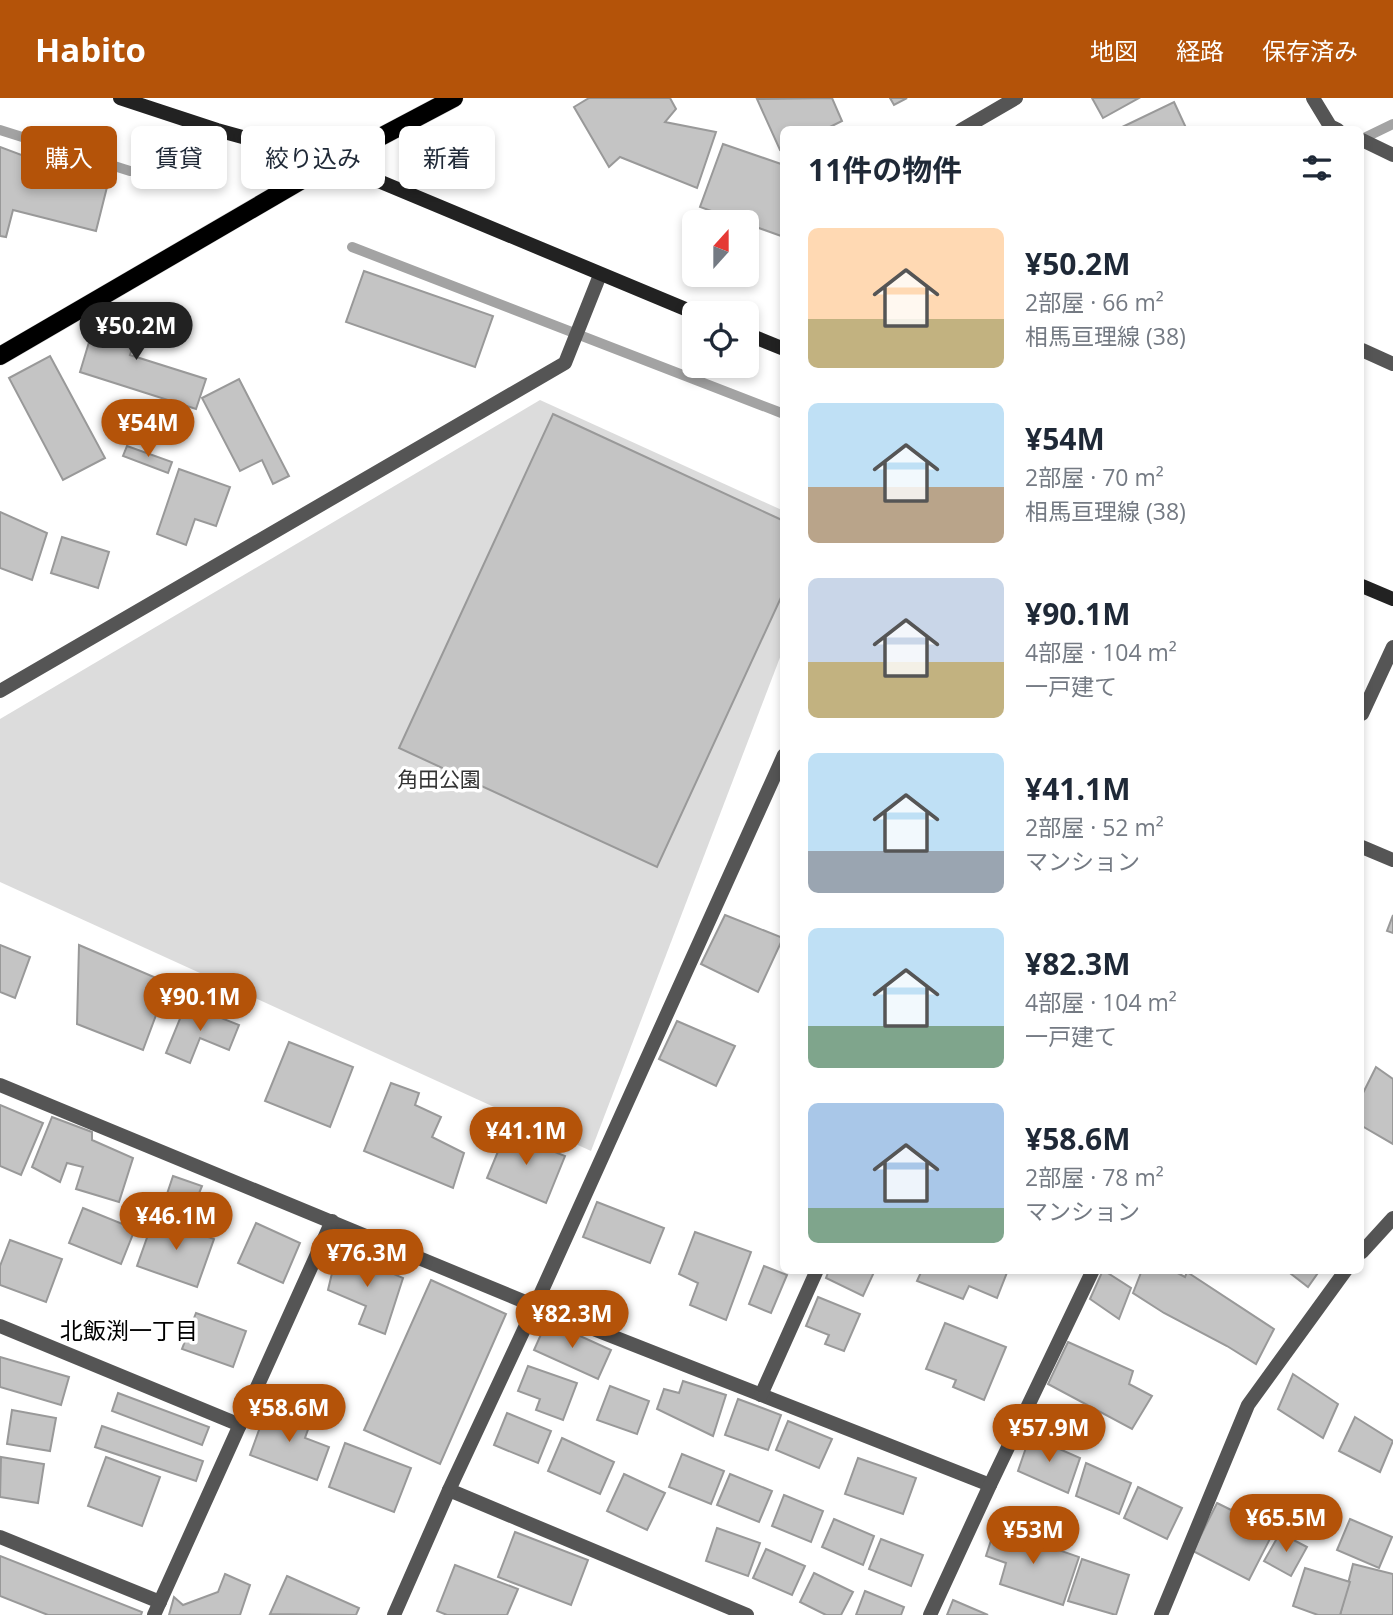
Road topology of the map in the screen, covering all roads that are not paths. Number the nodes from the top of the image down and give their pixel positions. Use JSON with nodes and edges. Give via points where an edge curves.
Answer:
{"nodes":[{"id":1,"x":120,"y":98,"type":"edge"},
{"id":2,"x":454,"y":98,"type":"edge"},
{"id":3,"x":1016,"y":98,"type":"edge"},
{"id":4,"x":1313,"y":98,"type":"edge"},
{"id":5,"x":968,"y":126,"type":"edge"},
{"id":6,"x":1333,"y":126,"type":"edge"},
{"id":7,"x":385,"y":134,"type":"edge"},
{"id":8,"x":241,"y":137,"type":"edge"},
{"id":9,"x":1368,"y":143,"type":"edge"},
{"id":10,"x":1393,"y":155,"type":"edge"},
{"id":11,"x":385,"y":184,"type":"edge"},
{"id":12,"x":287,"y":189,"type":"edge"},
{"id":13,"x":600,"y":275,"type":"junction"},
{"id":14,"x":682,"y":308,"type":"edge"},
{"id":15,"x":759,"y":339,"type":"edge"},
{"id":16,"x":780,"y":347,"type":"edge"},
{"id":17,"x":1364,"y":351,"type":"edge"},
{"id":18,"x":0,"y":356,"type":"edge"},
{"id":19,"x":1393,"y":364,"type":"edge"},
{"id":20,"x":1364,"y":587,"type":"edge"},
{"id":21,"x":1393,"y":599,"type":"edge"},
{"id":22,"x":1393,"y":647,"type":"edge"},
{"id":23,"x":0,"y":691,"type":"edge"},
{"id":24,"x":1364,"y":710,"type":"edge"},
{"id":25,"x":780,"y":764,"type":"edge"},
{"id":26,"x":1364,"y":848,"type":"edge"},
{"id":27,"x":1393,"y":860,"type":"edge"},
{"id":28,"x":0,"y":1085,"type":"edge"},
{"id":29,"x":1393,"y":1218,"type":"edge"},
{"id":30,"x":332,"y":1221,"type":"junction"},
{"id":31,"x":1364,"y":1250,"type":"edge"},
{"id":32,"x":815,"y":1274,"type":"edge"},
{"id":33,"x":1091,"y":1274,"type":"edge"},
{"id":34,"x":1343,"y":1274,"type":"edge"},
{"id":35,"x":536,"y":1306,"type":"junction"},
{"id":36,"x":0,"y":1326,"type":"edge"},
{"id":37,"x":761,"y":1395,"type":"junction"},
{"id":38,"x":240,"y":1425,"type":"junction"},
{"id":39,"x":990,"y":1485,"type":"junction"},
{"id":40,"x":449,"y":1490,"type":"junction"},
{"id":41,"x":0,"y":1537,"type":"edge"},
{"id":42,"x":157,"y":1609,"type":"edge"},
{"id":43,"x":394,"y":1615,"type":"edge"},
{"id":44,"x":747,"y":1615,"type":"edge"},
{"id":45,"x":930,"y":1615,"type":"edge"},
{"id":46,"x":1161,"y":1615,"type":"edge"}],
"edges":[{"from":1,"to":8,"type":"street"},
{"from":2,"to":7,"type":"main road"},
{"from":3,"to":5,"type":"street"},
{"from":4,"to":6,"type":"street"},
{"from":9,"to":10,"type":"street"},
{"from":11,"to":13,"type":"street"},
{"from":12,"to":18,"type":"main road"},
{"from":13,"to":14,"type":"street"},
{"from":13,"to":23,"type":"street","via":[[565,363]]},
{"from":15,"to":16,"type":"street"},
{"from":17,"to":19,"type":"street"},
{"from":20,"to":21,"type":"street"},
{"from":22,"to":24,"type":"street"},
{"from":25,"to":35,"type":"street"},
{"from":26,"to":27,"type":"street"},
{"from":28,"to":30,"type":"street"},
{"from":29,"to":31,"type":"street"},
{"from":30,"to":35,"type":"street"},
{"from":30,"to":38,"type":"street"},
{"from":32,"to":37,"type":"street"},
{"from":33,"to":39,"type":"street"},
{"from":34,"to":46,"type":"street","via":[[1248,1405]]},
{"from":35,"to":37,"type":"street"},
{"from":35,"to":40,"type":"street"},
{"from":36,"to":38,"type":"street"},
{"from":37,"to":39,"type":"street"},
{"from":38,"to":42,"type":"street"},
{"from":39,"to":45,"type":"street"},
{"from":40,"to":43,"type":"street"},
{"from":40,"to":44,"type":"street"},
{"from":41,"to":42,"type":"street"}]}
